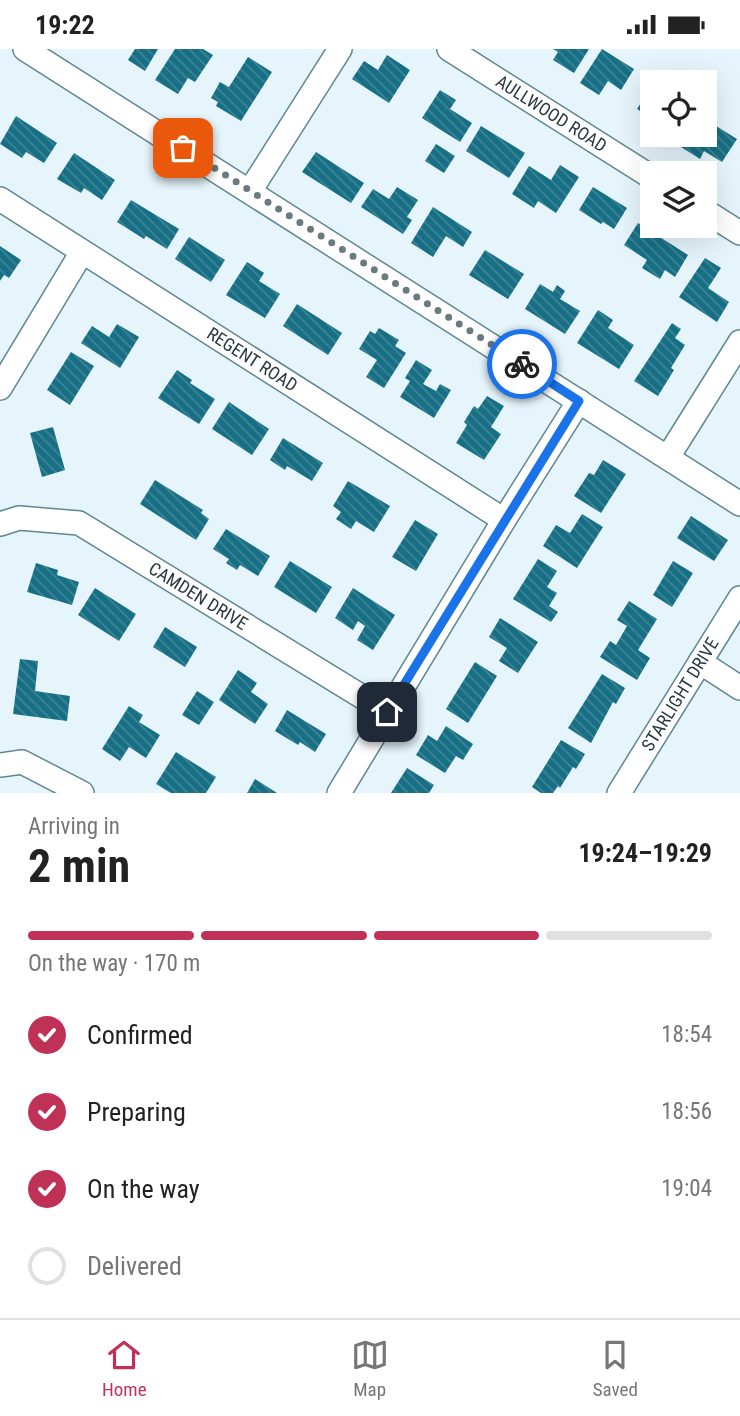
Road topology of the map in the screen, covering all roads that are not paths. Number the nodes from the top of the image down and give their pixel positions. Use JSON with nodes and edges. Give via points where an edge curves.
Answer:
{"nodes":[{"id":1,"x":25,"y":49,"type":"edge"},
{"id":2,"x":340,"y":49,"type":"edge"},
{"id":3,"x":449,"y":49,"type":"edge"},
{"id":4,"x":640,"y":170,"type":"edge"},
{"id":5,"x":250,"y":191,"type":"junction"},
{"id":6,"x":0,"y":199,"type":"edge"},
{"id":7,"x":717,"y":219,"type":"edge"},
{"id":8,"x":740,"y":233,"type":"edge"},
{"id":9,"x":82,"y":252,"type":"junction"},
{"id":10,"x":740,"y":342,"type":"edge"},
{"id":11,"x":0,"y":388,"type":"edge"},
{"id":12,"x":579,"y":401,"type":"junction"},
{"id":13,"x":668,"y":457,"type":"junction"},
{"id":14,"x":740,"y":504,"type":"edge"},
{"id":15,"x":504,"y":520,"type":"junction"},
{"id":16,"x":0,"y":524,"type":"edge"},
{"id":17,"x":740,"y":598,"type":"edge"},
{"id":18,"x":700,"y":662,"type":"junction"},
{"id":19,"x":740,"y":688,"type":"edge"},
{"id":20,"x":387,"y":712,"type":"junction"},
{"id":21,"x":0,"y":765,"type":"edge"},
{"id":22,"x":82,"y":793,"type":"edge"},
{"id":23,"x":338,"y":793,"type":"edge"},
{"id":24,"x":620,"y":793,"type":"edge"}],
"edges":[{"from":1,"to":5,"type":"street"},
{"from":2,"to":5,"type":"street"},
{"from":3,"to":4,"type":"street","name":"AULLWOOD ROAD"},
{"from":5,"to":12,"type":"street"},
{"from":6,"to":9,"type":"street","name":"REGENT ROAD"},
{"from":7,"to":8,"type":"street"},
{"from":9,"to":11,"type":"street"},
{"from":9,"to":15,"type":"street","name":"REGENT ROAD"},
{"from":10,"to":13,"type":"street"},
{"from":12,"to":13,"type":"street"},
{"from":12,"to":15,"type":"street"},
{"from":13,"to":14,"type":"street"},
{"from":15,"to":20,"type":"street"},
{"from":16,"to":20,"type":"street","name":"CAMDEN DRIVE","via":[[19,518],[79,523]]},
{"from":17,"to":18,"type":"street","name":"STARLIGHT DRIVE"},
{"from":18,"to":19,"type":"street"},
{"from":18,"to":24,"type":"street","name":"STARLIGHT DRIVE"},
{"from":20,"to":23,"type":"street"},
{"from":21,"to":22,"type":"street","via":[[22,762]]}]}
